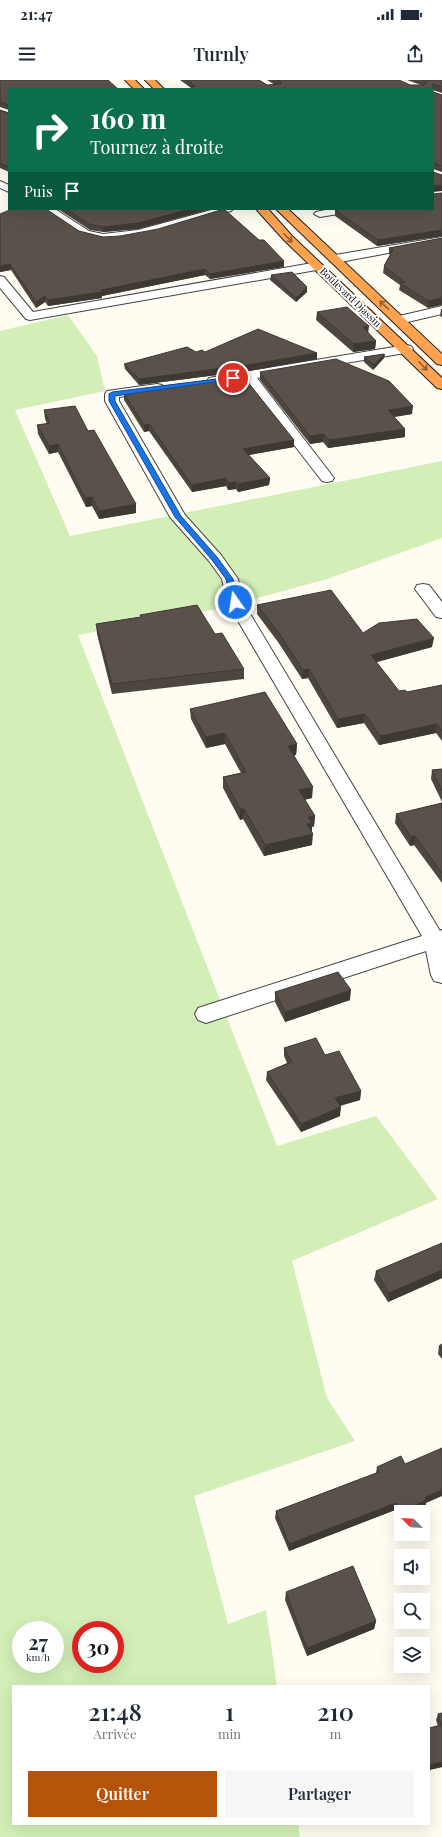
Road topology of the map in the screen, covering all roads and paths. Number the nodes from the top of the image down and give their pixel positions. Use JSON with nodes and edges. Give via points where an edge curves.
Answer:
{"nodes":[{"id":1,"x":130,"y":80,"type":"edge"},
{"id":2,"x":150,"y":80,"type":"edge"},
{"id":3,"x":138,"y":88,"type":"edge"},
{"id":4,"x":158,"y":88,"type":"edge"},
{"id":5,"x":49,"y":210,"type":"edge"},
{"id":6,"x":223,"y":210,"type":"edge"},
{"id":7,"x":263,"y":210,"type":"edge"},
{"id":8,"x":283,"y":210,"type":"edge"},
{"id":9,"x":344,"y":210,"type":"edge"},
{"id":10,"x":320,"y":214,"type":"dead end"},
{"id":11,"x":442,"y":240,"type":"edge"},
{"id":12,"x":335,"y":259,"type":"junction"},
{"id":13,"x":318,"y":266,"type":"junction"},
{"id":14,"x":0,"y":280,"type":"edge"},
{"id":15,"x":442,"y":310,"type":"edge"},
{"id":16,"x":399,"y":320,"type":"junction"},
{"id":17,"x":406,"y":349,"type":"junction"},
{"id":18,"x":442,"y":362,"type":"edge"},
{"id":19,"x":248,"y":376,"type":"junction"},
{"id":20,"x":203,"y":382,"type":"edge"},
{"id":21,"x":442,"y":385,"type":"edge"},
{"id":22,"x":172,"y":386,"type":"edge"},
{"id":23,"x":328,"y":478,"type":"dead end"},
{"id":24,"x":423,"y":588,"type":"dead end"},
{"id":25,"x":442,"y":613,"type":"edge"},
{"id":26,"x":438,"y":939,"type":"edge"},
{"id":27,"x":442,"y":975,"type":"edge"},
{"id":28,"x":206,"y":1014,"type":"dead end"}],
"edges":[{"from":1,"to":3,"type":"highway"},
{"from":2,"to":4,"type":"highway"},
{"from":5,"to":6,"type":"street","via":[[88,234],[114,237],[136,234]]},
{"from":7,"to":13,"type":"highway","name":"Boulevard Djassin","one_way":true},
{"from":8,"to":12,"type":"highway","name":"Boulevard Djassin"},
{"from":9,"to":10,"type":"street"},
{"from":11,"to":12,"type":"street"},
{"from":16,"to":12,"type":"highway","name":"Boulevard Djassin","one_way":true},
{"from":13,"to":14,"type":"street","via":[[30,316]]},
{"from":13,"to":17,"type":"highway","name":"Boulevard Djassin"},
{"from":15,"to":16,"type":"street"},
{"from":16,"to":18,"type":"highway","name":"Boulevard Djassin"},
{"from":17,"to":19,"type":"street"},
{"from":17,"to":21,"type":"highway","name":"Boulevard Djassin","one_way":true},
{"from":19,"to":20,"type":"street"},
{"from":19,"to":23,"type":"street"},
{"from":22,"to":26,"type":"street","via":[[112,394],[112,401],[178,517],[215,558],[230,579],[235,602]]},
{"from":24,"to":25,"type":"street"},
{"from":26,"to":27,"type":"street"},
{"from":26,"to":28,"type":"street"}]}
